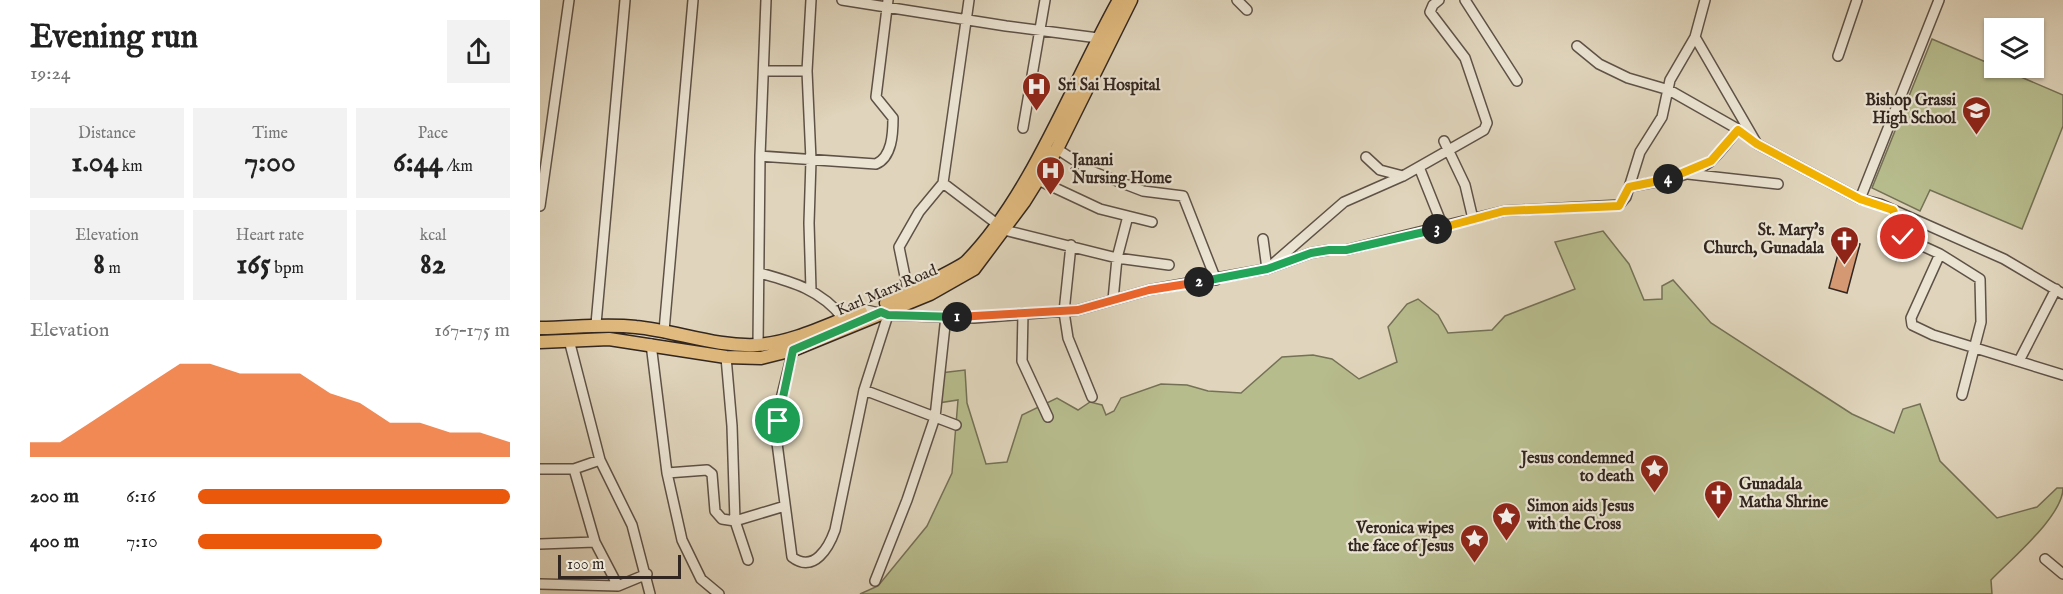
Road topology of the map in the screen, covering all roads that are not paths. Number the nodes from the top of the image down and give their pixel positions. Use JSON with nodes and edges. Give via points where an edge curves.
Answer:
{"nodes":[{"id":1,"x":569,"y":0,"type":"edge"},
{"id":2,"x":625,"y":0,"type":"edge"},
{"id":3,"x":693,"y":0,"type":"edge"},
{"id":4,"x":766,"y":0,"type":"edge"},
{"id":5,"x":811,"y":0,"type":"edge"},
{"id":6,"x":842,"y":0,"type":"edge"},
{"id":7,"x":969,"y":0,"type":"edge"},
{"id":8,"x":1045,"y":0,"type":"edge"},
{"id":9,"x":1119,"y":0,"type":"edge"},
{"id":10,"x":1131,"y":0,"type":"edge"},
{"id":11,"x":1237,"y":0,"type":"edge"},
{"id":12,"x":1439,"y":0,"type":"edge"},
{"id":13,"x":1465,"y":0,"type":"edge"},
{"id":14,"x":1706,"y":0,"type":"edge"},
{"id":15,"x":1857,"y":0,"type":"edge"},
{"id":16,"x":1939,"y":0,"type":"edge"},
{"id":17,"x":887,"y":4,"type":"edge"},
{"id":18,"x":1247,"y":10,"type":"dead end"},
{"id":19,"x":966,"y":20,"type":"junction"},
{"id":20,"x":1041,"y":30,"type":"junction"},
{"id":21,"x":1098,"y":38,"type":"junction"},
{"id":22,"x":1695,"y":38,"type":"junction"},
{"id":23,"x":1577,"y":46,"type":"dead end"},
{"id":24,"x":1838,"y":56,"type":"dead end"},
{"id":25,"x":764,"y":71,"type":"junction"},
{"id":26,"x":807,"y":71,"type":"junction"},
{"id":27,"x":1517,"y":81,"type":"dead end"},
{"id":28,"x":1669,"y":90,"type":"junction"},
{"id":29,"x":1023,"y":128,"type":"dead end"},
{"id":30,"x":1738,"y":130,"type":"junction"},
{"id":31,"x":1752,"y":138,"type":"junction"},
{"id":32,"x":1444,"y":141,"type":"dead end"},
{"id":33,"x":1057,"y":149,"type":"junction"},
{"id":34,"x":1449,"y":152,"type":"junction"},
{"id":35,"x":760,"y":156,"type":"junction"},
{"id":36,"x":1366,"y":157,"type":"dead end"},
{"id":37,"x":811,"y":160,"type":"junction"},
{"id":38,"x":1419,"y":167,"type":"junction"},
{"id":39,"x":1685,"y":173,"type":"junction"},
{"id":40,"x":1403,"y":176,"type":"junction"},
{"id":41,"x":1038,"y":180,"type":"junction"},
{"id":42,"x":943,"y":183,"type":"junction"},
{"id":43,"x":1778,"y":184,"type":"dead end"},
{"id":44,"x":1629,"y":187,"type":"junction"},
{"id":45,"x":1860,"y":199,"type":"junction"},
{"id":46,"x":540,"y":206,"type":"edge"},
{"id":47,"x":1893,"y":210,"type":"junction"},
{"id":48,"x":1128,"y":216,"type":"junction"},
{"id":49,"x":1473,"y":219,"type":"junction"},
{"id":50,"x":1152,"y":222,"type":"dead end"},
{"id":51,"x":1000,"y":227,"type":"junction"},
{"id":52,"x":1443,"y":227,"type":"junction"},
{"id":53,"x":1263,"y":239,"type":"dead end"},
{"id":54,"x":1071,"y":245,"type":"junction"},
{"id":55,"x":1940,"y":254,"type":"junction"},
{"id":56,"x":1117,"y":258,"type":"junction"},
{"id":57,"x":1168,"y":265,"type":"dead end"},
{"id":58,"x":1267,"y":269,"type":"junction"},
{"id":59,"x":760,"y":273,"type":"junction"},
{"id":60,"x":1216,"y":280,"type":"junction"},
{"id":61,"x":811,"y":290,"type":"junction"},
{"id":62,"x":908,"y":291,"type":"junction"},
{"id":63,"x":2060,"y":291,"type":"edge"},
{"id":64,"x":1113,"y":300,"type":"junction"},
{"id":65,"x":1064,"y":312,"type":"junction"},
{"id":66,"x":878,"y":313,"type":"junction"},
{"id":67,"x":1023,"y":313,"type":"junction"},
{"id":68,"x":946,"y":316,"type":"junction"},
{"id":69,"x":843,"y":318,"type":"junction"},
{"id":70,"x":596,"y":324,"type":"junction"},
{"id":71,"x":540,"y":328,"type":"edge"},
{"id":72,"x":664,"y":331,"type":"junction"},
{"id":73,"x":569,"y":340,"type":"junction"},
{"id":74,"x":540,"y":342,"type":"edge"},
{"id":75,"x":651,"y":344,"type":"junction"},
{"id":76,"x":758,"y":345,"type":"junction"},
{"id":77,"x":1974,"y":348,"type":"junction"},
{"id":78,"x":793,"y":350,"type":"junction"},
{"id":79,"x":726,"y":357,"type":"junction"},
{"id":80,"x":2019,"y":362,"type":"junction"},
{"id":81,"x":2063,"y":375,"type":"edge"},
{"id":82,"x":864,"y":390,"type":"junction"},
{"id":83,"x":1962,"y":395,"type":"dead end"},
{"id":84,"x":1092,"y":397,"type":"dead end"},
{"id":85,"x":935,"y":417,"type":"junction"},
{"id":86,"x":1048,"y":417,"type":"dead end"},
{"id":87,"x":956,"y":425,"type":"dead end"},
{"id":88,"x":600,"y":460,"type":"junction"},
{"id":89,"x":540,"y":469,"type":"edge"},
{"id":90,"x":574,"y":469,"type":"junction"},
{"id":91,"x":667,"y":473,"type":"junction"},
{"id":92,"x":785,"y":506,"type":"junction"},
{"id":93,"x":735,"y":521,"type":"junction"},
{"id":94,"x":595,"y":542,"type":"junction"},
{"id":95,"x":540,"y":544,"type":"edge"},
{"id":96,"x":2045,"y":559,"type":"dead end"},
{"id":97,"x":748,"y":560,"type":"dead end"},
{"id":98,"x":647,"y":574,"type":"junction"},
{"id":99,"x":2063,"y":574,"type":"edge"},
{"id":100,"x":875,"y":581,"type":"dead end"},
{"id":101,"x":540,"y":584,"type":"edge"},
{"id":102,"x":618,"y":586,"type":"junction"},
{"id":103,"x":650,"y":594,"type":"edge"},
{"id":104,"x":719,"y":594,"type":"edge"}],
"edges":[{"from":1,"to":46,"type":"street"},
{"from":2,"to":70,"type":"street"},
{"from":3,"to":72,"type":"street"},
{"from":4,"to":25,"type":"street"},
{"from":5,"to":26,"type":"street"},
{"from":6,"to":17,"type":"street"},
{"from":7,"to":19,"type":"street"},
{"from":8,"to":20,"type":"street"},
{"from":9,"to":21,"type":"main road","name":"Karl Marx Road"},
{"from":10,"to":33,"type":"main road","name":"Karl Marx Road"},
{"from":11,"to":18,"type":"street"},
{"from":12,"to":34,"type":"street","via":[[1430,12],[1465,58],[1486,123],[1484,130]]},
{"from":13,"to":27,"type":"street"},
{"from":14,"to":22,"type":"street"},
{"from":15,"to":24,"type":"street"},
{"from":16,"to":45,"type":"street"},
{"from":17,"to":19,"type":"street"},
{"from":17,"to":37,"type":"street","via":[[876,97],[893,118],[888,155],[876,164]]},
{"from":19,"to":20,"type":"street"},
{"from":19,"to":42,"type":"street"},
{"from":20,"to":21,"type":"street"},
{"from":20,"to":29,"type":"street"},
{"from":21,"to":51,"type":"main road","name":"Karl Marx Road"},
{"from":22,"to":28,"type":"street","via":[[1670,80]]},
{"from":22,"to":31,"type":"street"},
{"from":23,"to":28,"type":"street","via":[[1599,64],[1628,78]]},
{"from":25,"to":26,"type":"street"},
{"from":25,"to":35,"type":"street"},
{"from":26,"to":37,"type":"street"},
{"from":28,"to":30,"type":"street"},
{"from":28,"to":44,"type":"street","via":[[1662,117],[1640,152]]},
{"from":30,"to":31,"type":"street"},
{"from":30,"to":39,"type":"street","via":[[1711,161]]},
{"from":31,"to":45,"type":"street"},
{"from":32,"to":34,"type":"street"},
{"from":33,"to":41,"type":"main road","name":"Karl Marx Road"},
{"from":33,"to":60,"type":"street","via":[[1091,171],[1143,191],[1183,196]]},
{"from":34,"to":38,"type":"street"},
{"from":34,"to":49,"type":"street","via":[[1465,185]]},
{"from":35,"to":37,"type":"street"},
{"from":35,"to":59,"type":"street"},
{"from":36,"to":40,"type":"street","via":[[1380,170]]},
{"from":37,"to":61,"type":"street"},
{"from":38,"to":40,"type":"street"},
{"from":38,"to":52,"type":"street"},
{"from":39,"to":43,"type":"street"},
{"from":39,"to":44,"type":"street"},
{"from":40,"to":58,"type":"street","via":[[1344,202]]},
{"from":41,"to":48,"type":"street","via":[[1100,209]]},
{"from":41,"to":51,"type":"main road","name":"Karl Marx Road"},
{"from":42,"to":51,"type":"street"},
{"from":42,"to":62,"type":"street","via":[[919,212],[899,247]]},
{"from":44,"to":49,"type":"street","via":[[1619,206],[1504,211]]},
{"from":45,"to":47,"type":"street"},
{"from":47,"to":55,"type":"street","via":[[1903,237]]},
{"from":47,"to":63,"type":"street","via":[[2004,259]]},
{"from":48,"to":50,"type":"street"},
{"from":48,"to":56,"type":"street"},
{"from":49,"to":52,"type":"street"},
{"from":51,"to":54,"type":"street"},
{"from":51,"to":62,"type":"main road","name":"Karl Marx Road","via":[[966,263]]},
{"from":51,"to":66,"type":"main road","name":"Karl Marx Road","via":[[974,269],[930,294]]},
{"from":52,"to":58,"type":"street","via":[[1346,250],[1311,253]]},
{"from":53,"to":58,"type":"street"},
{"from":54,"to":56,"type":"street"},
{"from":54,"to":65,"type":"street"},
{"from":55,"to":77,"type":"street","via":[[1980,279],[1981,322]]},
{"from":55,"to":77,"type":"street","via":[[1911,318],[1912,325]]},
{"from":56,"to":57,"type":"street"},
{"from":56,"to":64,"type":"street"},
{"from":58,"to":60,"type":"street"},
{"from":59,"to":61,"type":"street"},
{"from":59,"to":76,"type":"street"},
{"from":60,"to":64,"type":"street"},
{"from":61,"to":69,"type":"street","via":[[830,301]]},
{"from":62,"to":66,"type":"main road","name":"Karl Marx Road"},
{"from":63,"to":80,"type":"street"},
{"from":64,"to":65,"type":"street"},
{"from":65,"to":67,"type":"street"},
{"from":65,"to":84,"type":"street","via":[[1068,338]]},
{"from":66,"to":68,"type":"street"},
{"from":66,"to":69,"type":"main road","name":"Karl Marx Road"},
{"from":66,"to":78,"type":"main road","name":"Karl Marx Road"},
{"from":66,"to":82,"type":"street"},
{"from":67,"to":68,"type":"street","via":[[974,318]]},
{"from":67,"to":86,"type":"street","via":[[1022,361]]},
{"from":68,"to":85,"type":"street"},
{"from":69,"to":76,"type":"main road","name":"Karl Marx Road"},
{"from":70,"to":71,"type":"main road","name":"Karl Marx Road"},
{"from":70,"to":72,"type":"main road","name":"Karl Marx Road"},
{"from":72,"to":76,"type":"main road","name":"Karl Marx Road","via":[[721,344]]},
{"from":73,"to":74,"type":"main road","name":"Karl Marx Road"},
{"from":73,"to":75,"type":"main road","name":"Karl Marx Road"},
{"from":73,"to":88,"type":"street"},
{"from":75,"to":79,"type":"main road","name":"Karl Marx Road"},
{"from":75,"to":91,"type":"street"},
{"from":77,"to":80,"type":"street"},
{"from":77,"to":83,"type":"street"},
{"from":78,"to":79,"type":"main road","name":"Karl Marx Road","via":[[761,358]]},
{"from":78,"to":92,"type":"street","via":[[781,399],[777,443]]},
{"from":79,"to":93,"type":"street"},
{"from":80,"to":81,"type":"street"},
{"from":82,"to":85,"type":"street"},
{"from":82,"to":92,"type":"street","via":[[846,468],[842,506],[829,548],[819,558],[805,562],[792,557]]},
{"from":85,"to":87,"type":"street"},
{"from":85,"to":100,"type":"street","via":[[908,500]]},
{"from":88,"to":90,"type":"street"},
{"from":88,"to":98,"type":"street","via":[[632,525]]},
{"from":89,"to":90,"type":"street"},
{"from":90,"to":94,"type":"street"},
{"from":91,"to":93,"type":"street","via":[[707,470],[712,474],[717,516]]},
{"from":91,"to":104,"type":"street","via":[[682,540],[701,579]]},
{"from":92,"to":93,"type":"street"},
{"from":93,"to":97,"type":"street"},
{"from":94,"to":95,"type":"street"},
{"from":94,"to":102,"type":"street"},
{"from":96,"to":99,"type":"street"},
{"from":98,"to":102,"type":"street"},
{"from":98,"to":103,"type":"street"},
{"from":101,"to":102,"type":"street"}]}
